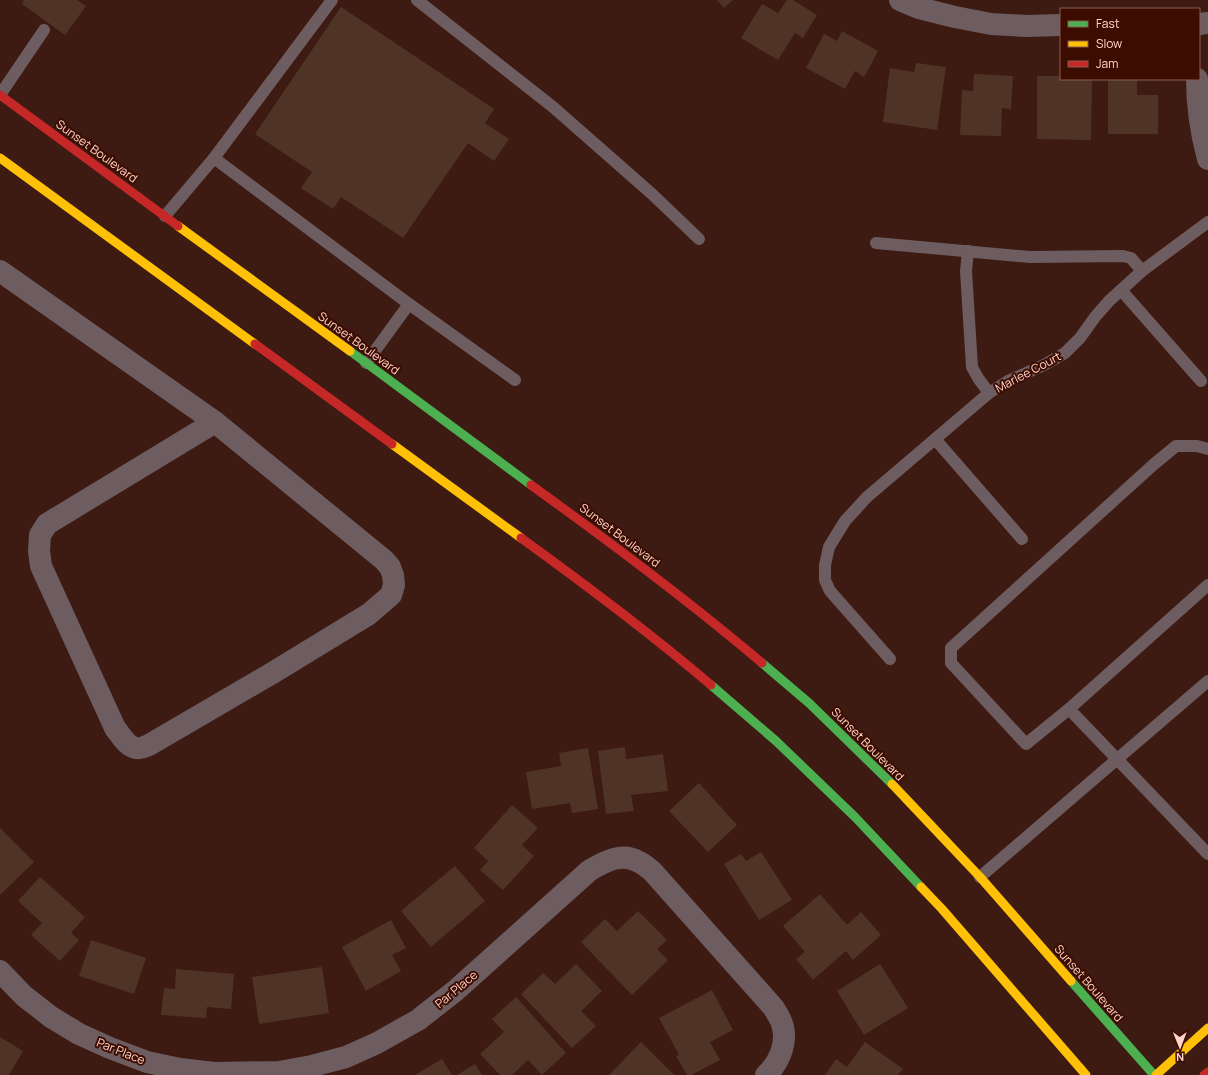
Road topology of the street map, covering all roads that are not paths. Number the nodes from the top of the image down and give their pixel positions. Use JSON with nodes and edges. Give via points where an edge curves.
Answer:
{"nodes":[{"id":1,"x":332,"y":0,"type":"edge"},
{"id":2,"x":417,"y":0,"type":"edge"},
{"id":3,"x":900,"y":0,"type":"edge"},
{"id":4,"x":1060,"y":25,"type":"edge"},
{"id":5,"x":44,"y":30,"type":"dead end"},
{"id":6,"x":1197,"y":80,"type":"edge"},
{"id":7,"x":0,"y":95,"type":"edge"},
{"id":8,"x":0,"y":158,"type":"edge"},
{"id":9,"x":214,"y":158,"type":"junction"},
{"id":10,"x":1208,"y":159,"type":"edge"},
{"id":11,"x":165,"y":216,"type":"junction"},
{"id":12,"x":1208,"y":222,"type":"edge"},
{"id":13,"x":699,"y":239,"type":"dead end"},
{"id":14,"x":876,"y":243,"type":"dead end"},
{"id":15,"x":968,"y":251,"type":"junction"},
{"id":16,"x":0,"y":270,"type":"edge"},
{"id":17,"x":1142,"y":271,"type":"junction"},
{"id":18,"x":1121,"y":290,"type":"junction"},
{"id":19,"x":409,"y":304,"type":"junction"},
{"id":20,"x":366,"y":363,"type":"junction"},
{"id":21,"x":515,"y":380,"type":"dead end"},
{"id":22,"x":1201,"y":381,"type":"dead end"},
{"id":23,"x":989,"y":393,"type":"junction"},
{"id":24,"x":214,"y":422,"type":"junction"},
{"id":25,"x":935,"y":439,"type":"junction"},
{"id":26,"x":1208,"y":449,"type":"edge"},
{"id":27,"x":1022,"y":539,"type":"dead end"},
{"id":28,"x":1208,"y":585,"type":"edge"},
{"id":29,"x":890,"y":659,"type":"dead end"},
{"id":30,"x":1208,"y":681,"type":"edge"},
{"id":31,"x":1069,"y":709,"type":"junction"},
{"id":32,"x":1117,"y":759,"type":"junction"},
{"id":33,"x":1208,"y":854,"type":"edge"},
{"id":34,"x":980,"y":877,"type":"junction"},
{"id":35,"x":0,"y":971,"type":"edge"},
{"id":36,"x":1208,"y":1028,"type":"edge"},
{"id":37,"x":145,"y":1068,"type":"edge"},
{"id":38,"x":1208,"y":1072,"type":"edge"},
{"id":39,"x":766,"y":1075,"type":"edge"},
{"id":40,"x":1086,"y":1075,"type":"edge"},
{"id":41,"x":1155,"y":1075,"type":"edge"},
{"id":42,"x":1204,"y":1075,"type":"edge"}],
"edges":[{"from":1,"to":9,"type":"lane"},
{"from":2,"to":13,"type":"lane","via":[[553,107]]},
{"from":3,"to":4,"type":"street","via":[[955,18],[991,24]]},
{"from":5,"to":7,"type":"lane"},
{"from":6,"to":10,"type":"street","via":[[1199,114]]},
{"from":7,"to":11,"type":"main road","name":"Sunset Boulevard"},
{"from":8,"to":40,"type":"main road","via":[[594,591],[685,663],[776,741],[855,817],[942,910]]},
{"from":9,"to":11,"type":"lane"},
{"from":9,"to":19,"type":"lane"},
{"from":11,"to":20,"type":"main road","name":"Sunset Boulevard"},
{"from":12,"to":17,"type":"lane","name":"Marlee Court"},
{"from":14,"to":15,"type":"lane"},
{"from":15,"to":17,"type":"lane","via":[[1030,257],[1123,256],[1132,258]]},
{"from":15,"to":23,"type":"lane","via":[[966,271],[972,367]]},
{"from":16,"to":24,"type":"street"},
{"from":17,"to":18,"type":"lane","name":"Marlee Court"},
{"from":18,"to":22,"type":"lane"},
{"from":18,"to":23,"type":"lane","name":"Marlee Court","via":[[1065,353]]},
{"from":19,"to":20,"type":"lane"},
{"from":19,"to":21,"type":"lane"},
{"from":20,"to":34,"type":"main road","name":"Sunset Boulevard","via":[[620,549],[718,625],[809,703],[890,782]]},
{"from":23,"to":25,"type":"lane","name":"Marlee Court"},
{"from":24,"to":24,"type":"street","via":[[384,560],[390,567],[394,585],[391,595],[369,614],[149,745],[138,748],[130,746],[115,728],[41,566],[40,535],[47,524]]},
{"from":25,"to":27,"type":"lane"},
{"from":25,"to":29,"type":"lane","name":"Marlee Court","via":[[867,497],[846,521],[829,547],[825,565],[825,580],[830,591]]},
{"from":26,"to":31,"type":"lane","via":[[1176,446],[951,648],[951,663],[1026,744]]},
{"from":28,"to":31,"type":"lane"},
{"from":30,"to":32,"type":"lane"},
{"from":31,"to":32,"type":"lane"},
{"from":32,"to":33,"type":"lane"},
{"from":32,"to":34,"type":"lane"},
{"from":34,"to":41,"type":"main road","name":"Sunset Boulevard"},
{"from":35,"to":37,"type":"street","name":"Par Place","via":[[24,996],[56,1020]]},
{"from":36,"to":41,"type":"main road"},
{"from":37,"to":39,"type":"street","name":"Par Place","via":[[207,1072],[279,1072],[346,1057],[418,1020],[590,870],[606,861],[622,857],[639,861],[652,871],[774,1007],[782,1022],[784,1040],[779,1058]]},
{"from":38,"to":42,"type":"main road"}]}
